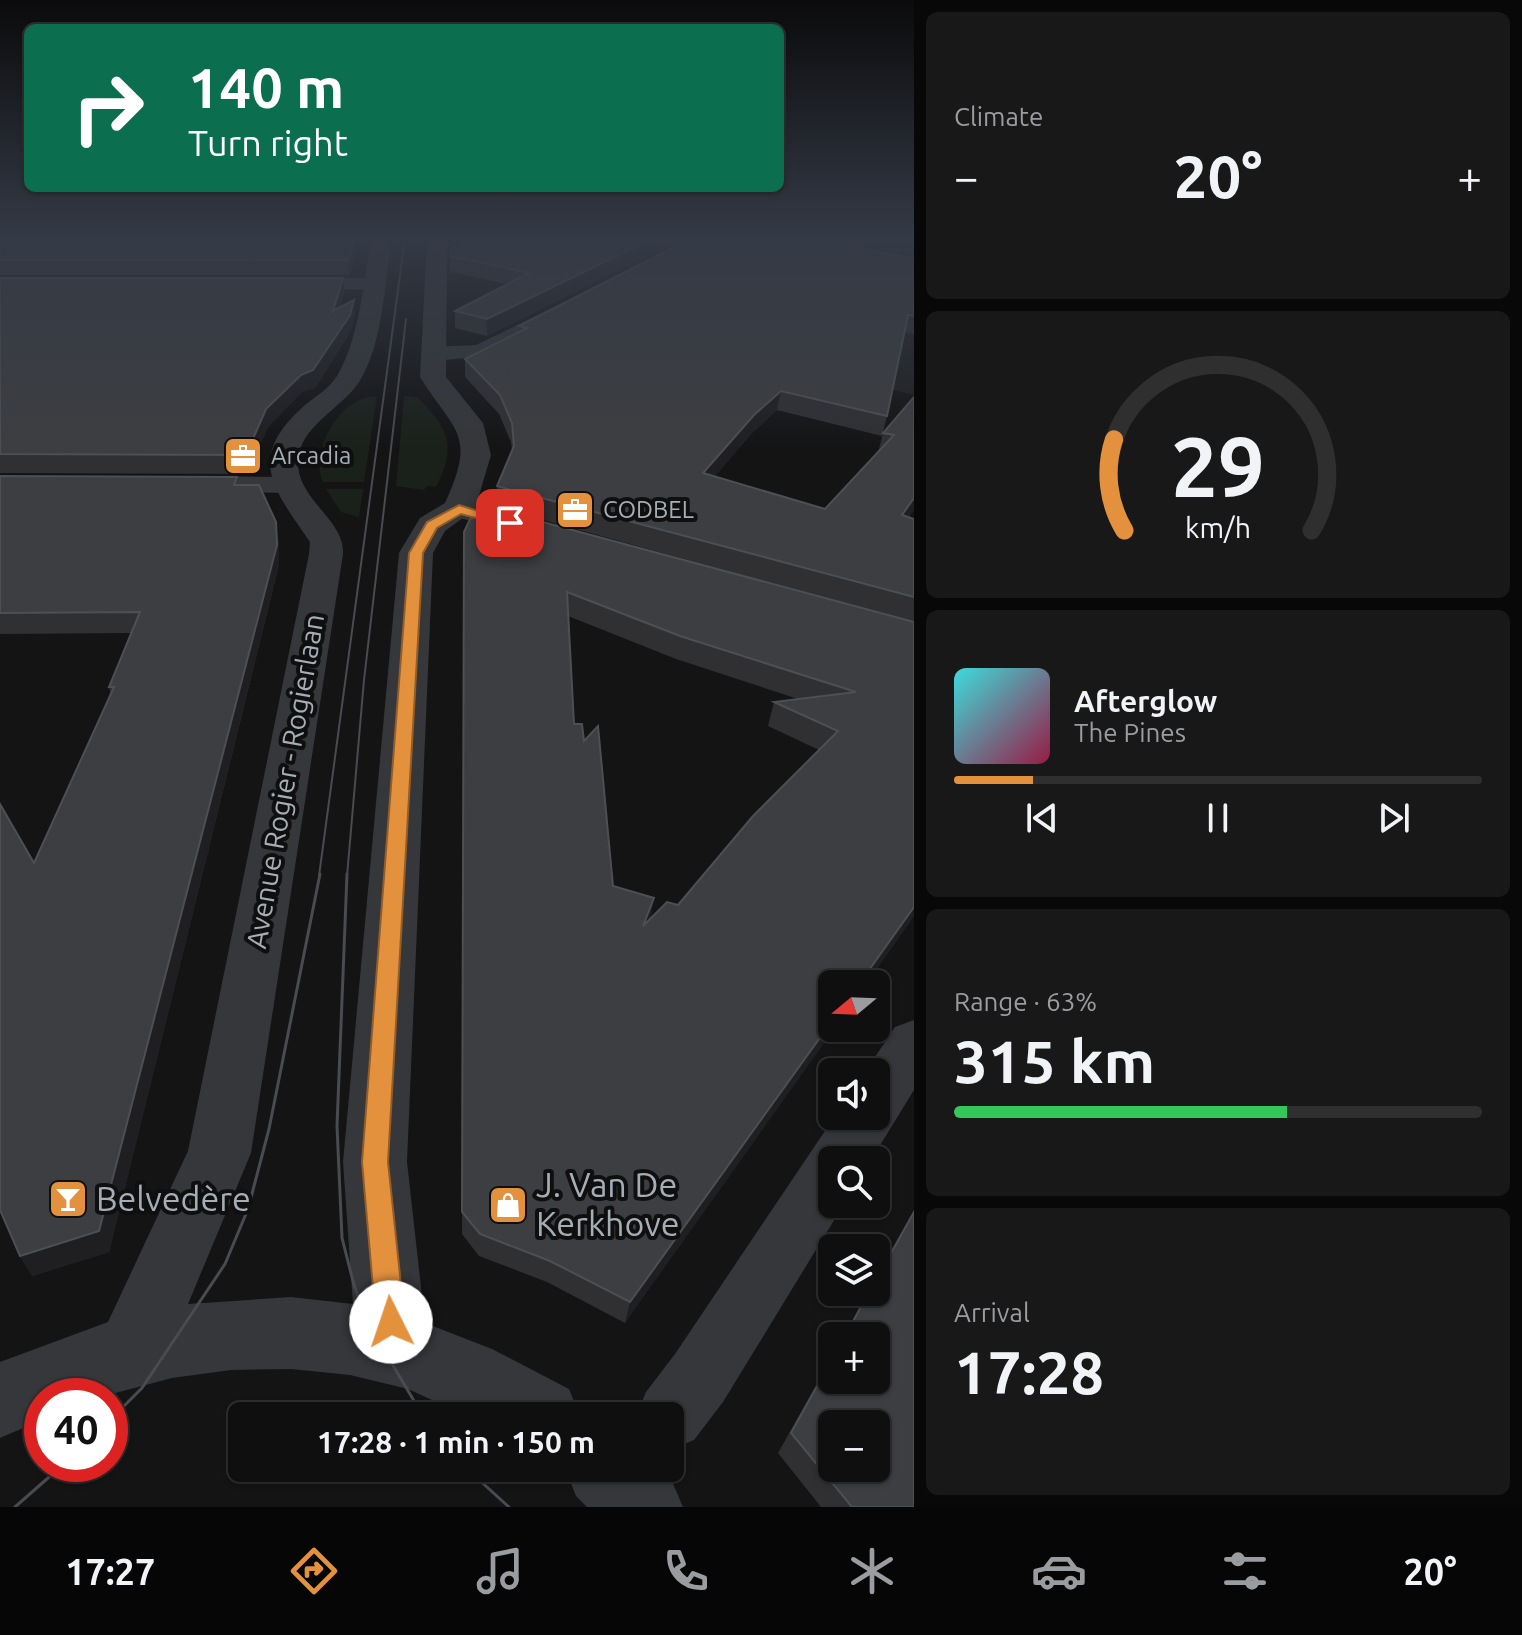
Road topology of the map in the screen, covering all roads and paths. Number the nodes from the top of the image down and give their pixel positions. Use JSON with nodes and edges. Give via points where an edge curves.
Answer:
{"nodes":[{"id":1,"x":366,"y":308,"type":"edge"},
{"id":2,"x":434,"y":308,"type":"edge"},
{"id":3,"x":566,"y":308,"type":"edge"},
{"id":4,"x":432,"y":354,"type":"junction"},
{"id":5,"x":153,"y":484,"type":"edge"},
{"id":6,"x":286,"y":485,"type":"junction"},
{"id":7,"x":459,"y":509,"type":"junction"},
{"id":8,"x":571,"y":539,"type":"edge"},
{"id":9,"x":914,"y":1043,"type":"edge"},
{"id":10,"x":890,"y":1080,"type":"edge"},
{"id":11,"x":818,"y":1193,"type":"edge"},
{"id":12,"x":133,"y":1348,"type":"junction"},
{"id":13,"x":392,"y":1349,"type":"junction"},
{"id":14,"x":0,"y":1400,"type":"edge"},
{"id":15,"x":516,"y":1402,"type":"edge"},
{"id":16,"x":681,"y":1402,"type":"edge"}],
"edges":[{"from":1,"to":6,"type":"street","via":[[351,373],[339,393],[300,426],[290,443],[283,465]]},
{"from":2,"to":4,"type":"street"},
{"from":3,"to":4,"type":"street","via":[[481,351]]},
{"from":4,"to":7,"type":"street","via":[[433,377],[469,422],[475,439],[475,460]]},
{"from":5,"to":6,"type":"street"},
{"from":6,"to":12,"type":"street","name":"Avenue Rogier - Rogierlaan","via":[[327,542],[326,554],[219,1153]]},
{"from":7,"to":8,"type":"street"},
{"from":7,"to":13,"type":"street","via":[[432,525],[416,553],[375,1162]]},
{"from":9,"to":10,"type":"street"},
{"from":11,"to":16,"type":"street"},
{"from":12,"to":13,"type":"street","via":[[236,1332],[308,1333]]},
{"from":12,"to":14,"type":"street"},
{"from":13,"to":15,"type":"street","via":[[465,1375]]}]}
